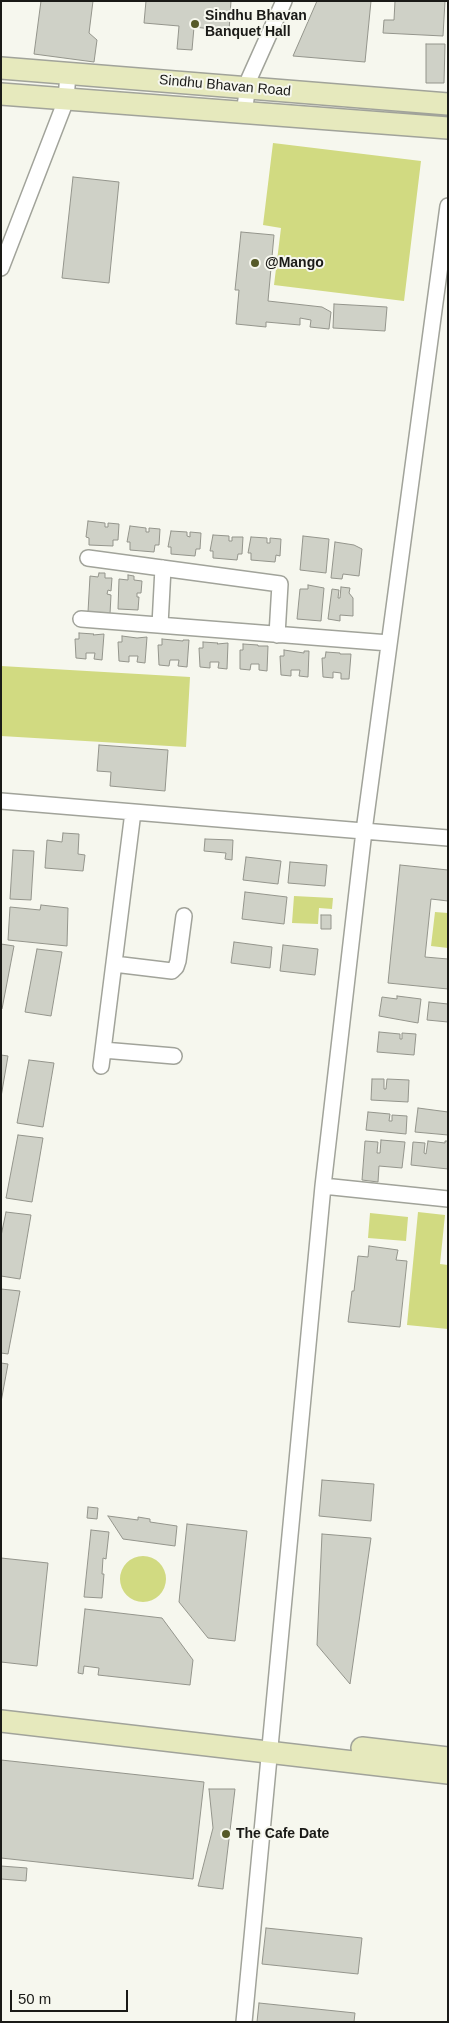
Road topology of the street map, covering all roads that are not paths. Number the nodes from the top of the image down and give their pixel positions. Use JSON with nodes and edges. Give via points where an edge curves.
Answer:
{"nodes":[{"id":1,"x":284,"y":1,"type":"edge"},
{"id":2,"x":1,"y":68,"type":"edge"},
{"id":3,"x":68,"y":73,"type":"junction"},
{"id":4,"x":247,"y":88,"type":"junction"},
{"id":5,"x":1,"y":94,"type":"edge"},
{"id":6,"x":66,"y":100,"type":"junction"},
{"id":7,"x":448,"y":104,"type":"edge"},
{"id":8,"x":244,"y":113,"type":"junction"},
{"id":9,"x":448,"y":128,"type":"edge"},
{"id":10,"x":448,"y":206,"type":"edge"},
{"id":11,"x":1,"y":268,"type":"edge"},
{"id":12,"x":88,"y":558,"type":"dead end"},
{"id":13,"x":163,"y":568,"type":"junction"},
{"id":14,"x":80,"y":619,"type":"dead end"},
{"id":15,"x":160,"y":625,"type":"junction"},
{"id":16,"x":277,"y":635,"type":"junction"},
{"id":17,"x":389,"y":644,"type":"junction"},
{"id":18,"x":1,"y":801,"type":"edge"},
{"id":19,"x":133,"y":812,"type":"junction"},
{"id":20,"x":364,"y":831,"type":"junction"},
{"id":21,"x":448,"y":838,"type":"edge"},
{"id":22,"x":184,"y":916,"type":"dead end"},
{"id":23,"x":114,"y":964,"type":"junction"},
{"id":24,"x":174,"y":1056,"type":"dead end"},
{"id":25,"x":323,"y":1186,"type":"junction"},
{"id":26,"x":448,"y":1199,"type":"edge"},
{"id":27,"x":1,"y":1707,"type":"edge"},
{"id":28,"x":1,"y":1721,"type":"edge"},
{"id":29,"x":271,"y":1746,"type":"junction"},
{"id":30,"x":448,"y":1758,"type":"edge"},
{"id":31,"x":448,"y":1773,"type":"edge"},
{"id":32,"x":244,"y":2022,"type":"edge"}],
"edges":[{"from":1,"to":4,"type":"street"},
{"from":2,"to":3,"type":"main road","name":"Sindhu Bhavan Road"},
{"from":3,"to":4,"type":"main road","name":"Sindhu Bhavan Road"},
{"from":3,"to":6,"type":"street"},
{"from":4,"to":7,"type":"main road","name":"Sindhu Bhavan Road"},
{"from":4,"to":8,"type":"street"},
{"from":5,"to":6,"type":"main road","name":"Sindhu Bhavan Road"},
{"from":6,"to":8,"type":"main road","name":"Sindhu Bhavan Road"},
{"from":6,"to":11,"type":"street"},
{"from":8,"to":9,"type":"main road","name":"Sindhu Bhavan Road"},
{"from":10,"to":17,"type":"street"},
{"from":12,"to":13,"type":"street"},
{"from":13,"to":15,"type":"street"},
{"from":13,"to":16,"type":"street","via":[[280,584]]},
{"from":14,"to":15,"type":"street"},
{"from":15,"to":16,"type":"street"},
{"from":16,"to":17,"type":"street"},
{"from":17,"to":20,"type":"street"},
{"from":18,"to":19,"type":"street"},
{"from":19,"to":20,"type":"street"},
{"from":19,"to":23,"type":"street"},
{"from":20,"to":21,"type":"street"},
{"from":20,"to":25,"type":"street"},
{"from":22,"to":23,"type":"street","via":[[178,961],[172,971]]},
{"from":23,"to":24,"type":"street","via":[[102,1058]]},
{"from":25,"to":26,"type":"street"},
{"from":25,"to":29,"type":"street"},
{"from":27,"to":29,"type":"main road"},
{"from":28,"to":29,"type":"main road"},
{"from":29,"to":30,"type":"main road"},
{"from":29,"to":31,"type":"main road"},
{"from":29,"to":32,"type":"street"}]}
